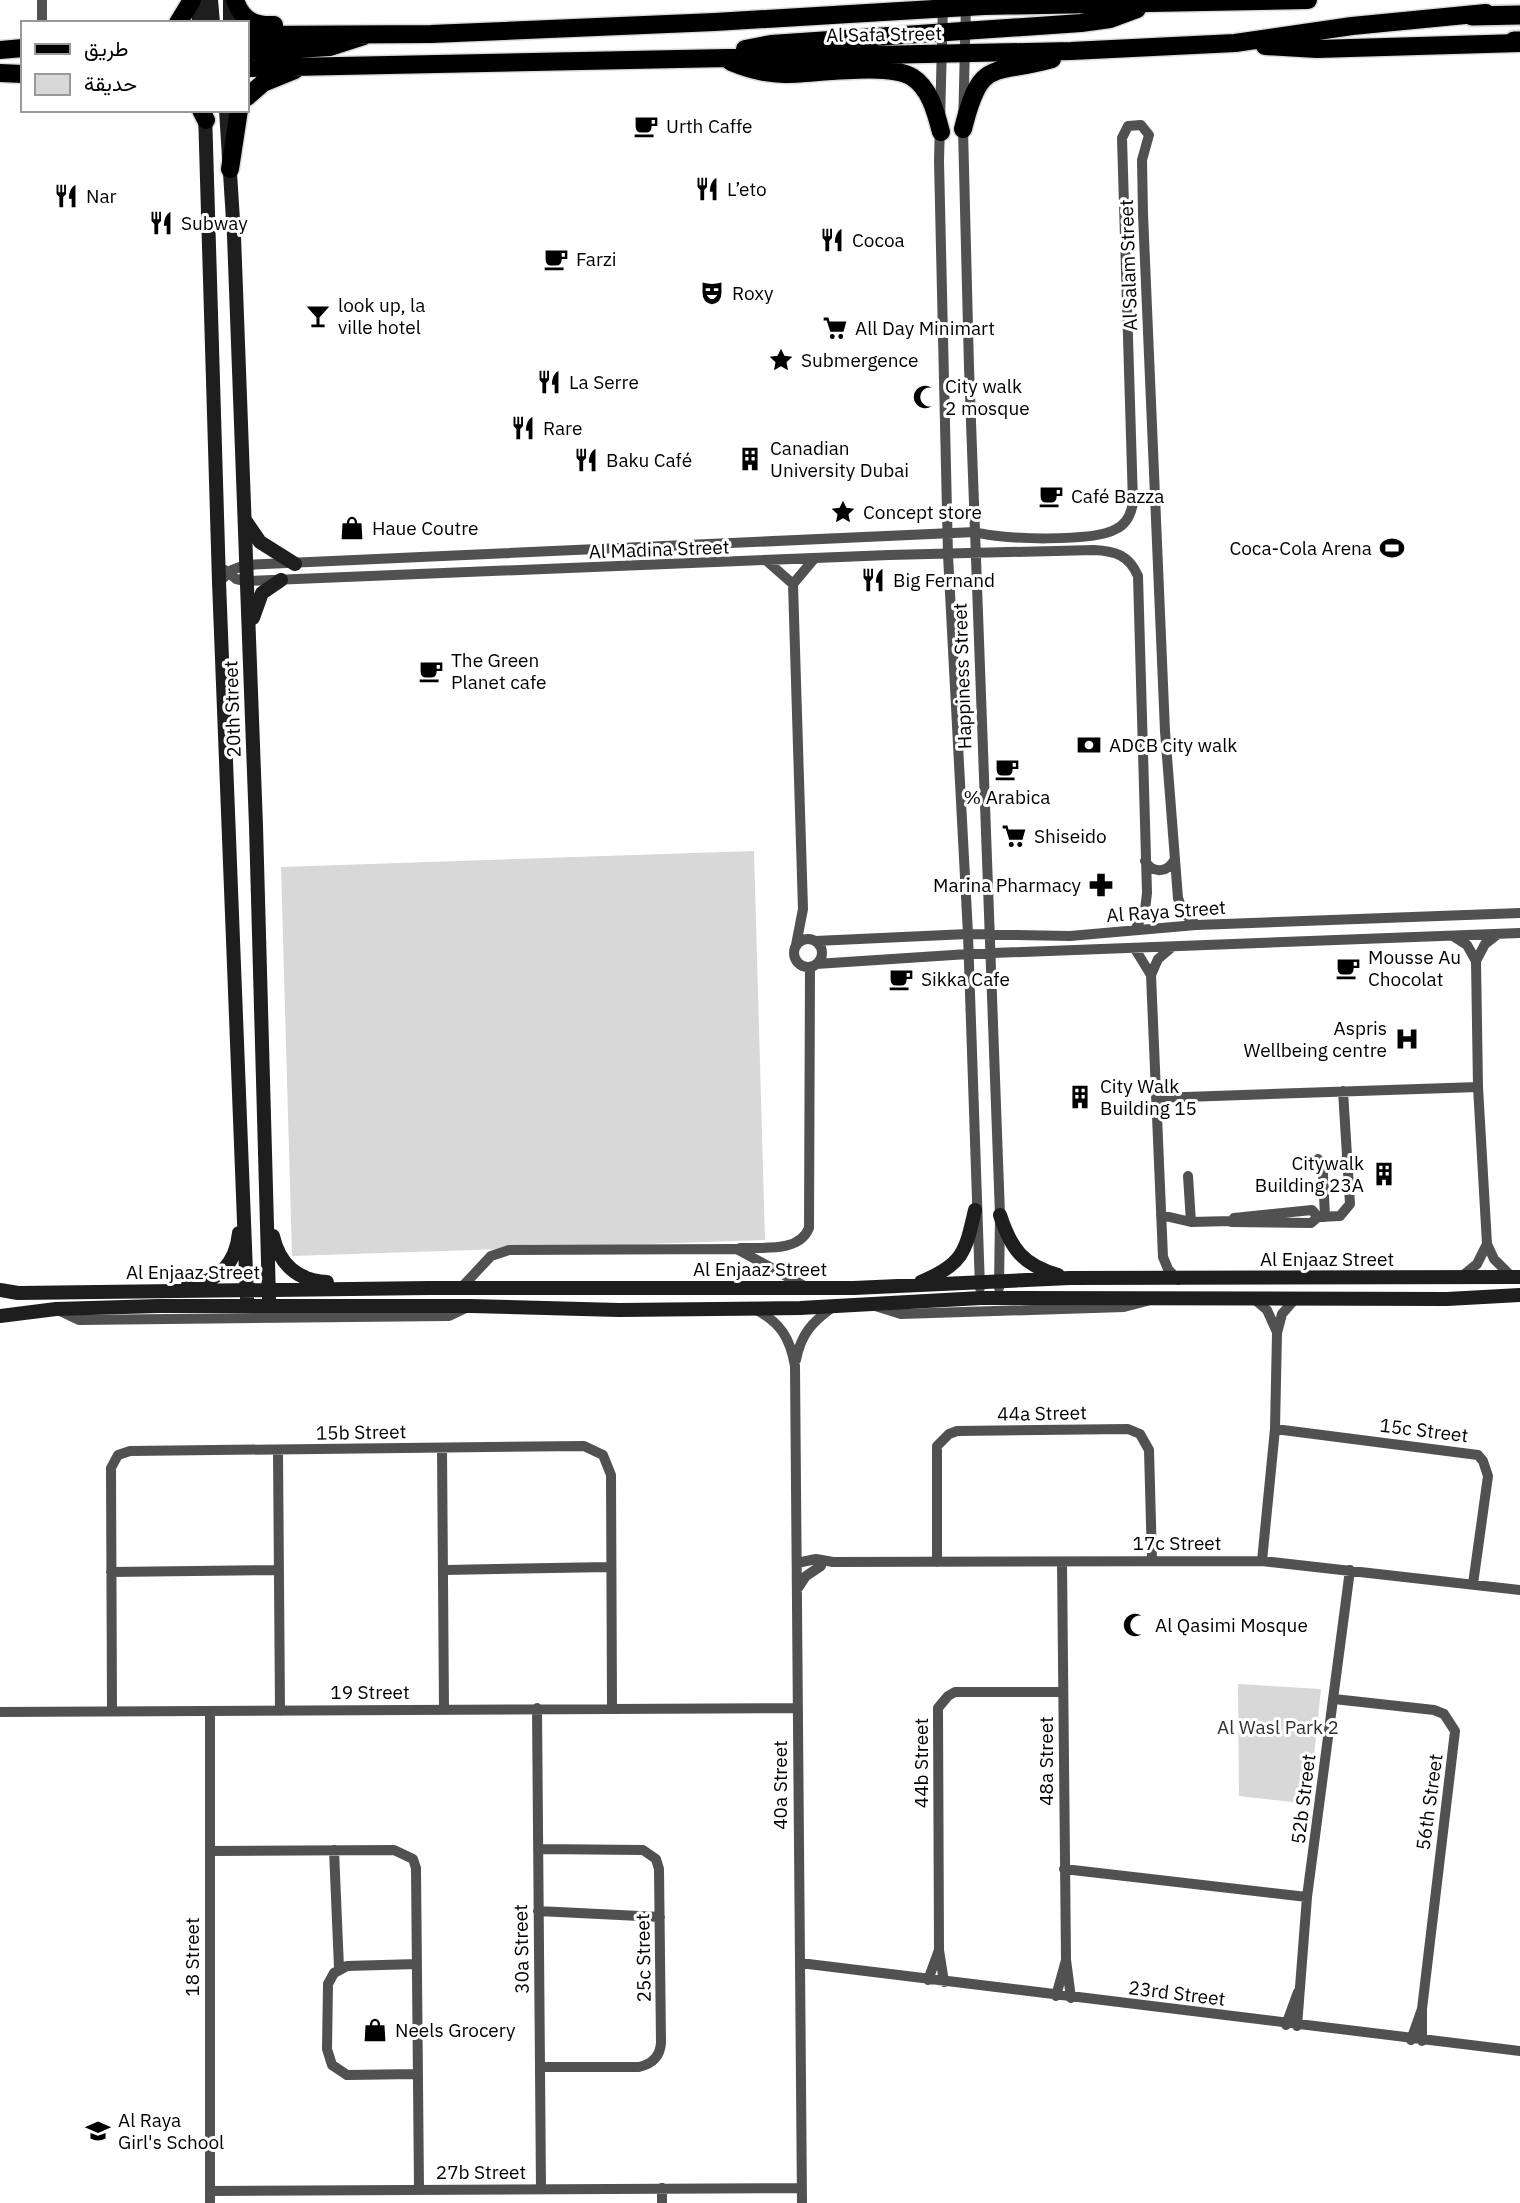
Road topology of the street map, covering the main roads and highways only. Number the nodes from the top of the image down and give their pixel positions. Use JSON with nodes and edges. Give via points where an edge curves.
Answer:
{"nodes":[{"id":1,"x":191,"y":0,"type":"edge"},
{"id":2,"x":233,"y":0,"type":"edge"},
{"id":3,"x":1077,"y":0,"type":"edge"},
{"id":4,"x":1308,"y":0,"type":"edge"},
{"id":5,"x":1148,"y":2,"type":"edge"},
{"id":6,"x":966,"y":4,"type":"edge"},
{"id":7,"x":904,"y":5,"type":"edge"},
{"id":8,"x":1127,"y":5,"type":"junction"},
{"id":9,"x":938,"y":7,"type":"edge"},
{"id":10,"x":1520,"y":7,"type":"edge"},
{"id":11,"x":1520,"y":15,"type":"edge"},
{"id":12,"x":1472,"y":16,"type":"junction"},
{"id":13,"x":179,"y":21,"type":"edge"},
{"id":14,"x":985,"y":28,"type":"junction"},
{"id":15,"x":370,"y":34,"type":"junction"},
{"id":16,"x":248,"y":35,"type":"edge"},
{"id":17,"x":934,"y":35,"type":"junction"},
{"id":18,"x":1518,"y":42,"type":"edge"},
{"id":19,"x":1234,"y":43,"type":"junction"},
{"id":20,"x":21,"y":48,"type":"edge"},
{"id":21,"x":0,"y":50,"type":"edge"},
{"id":22,"x":986,"y":51,"type":"junction"},
{"id":23,"x":1071,"y":51,"type":"junction"},
{"id":24,"x":248,"y":52,"type":"edge"},
{"id":25,"x":718,"y":58,"type":"junction"},
{"id":26,"x":303,"y":65,"type":"junction"},
{"id":27,"x":248,"y":68,"type":"edge"},
{"id":28,"x":248,"y":96,"type":"edge"},
{"id":29,"x":239,"y":112,"type":"edge"},
{"id":30,"x":963,"y":129,"type":"road end"},
{"id":31,"x":941,"y":132,"type":"road end"},
{"id":32,"x":230,"y":169,"type":"road end"}],
"edges":[{"from":1,"to":13,"type":"main road"},
{"from":2,"to":15,"type":"main road","via":[[244,16],[258,25],[335,22]]},
{"from":3,"to":8,"type":"main road"},
{"from":4,"to":5,"type":"main road","name":"Al Safa Street"},
{"from":5,"to":8,"type":"main road","name":"Al Safa Street"},
{"from":5,"to":14,"type":"main road","via":[[1124,15],[1096,22]]},
{"from":6,"to":8,"type":"main road","name":"Al Safa Street"},
{"from":6,"to":9,"type":"main road","name":"Al Safa Street"},
{"from":7,"to":9,"type":"main road","name":"Al Safa Street"},
{"from":7,"to":15,"type":"main road","name":"Al Safa Street","via":[[603,28]]},
{"from":9,"to":17,"type":"main road"},
{"from":10,"to":12,"type":"main road","name":"Al Safa Street"},
{"from":11,"to":12,"type":"highway"},
{"from":12,"to":19,"type":"main road","name":"Al Safa Street","via":[[1352,26]]},
{"from":14,"to":17,"type":"main road"},
{"from":14,"to":22,"type":"main road","via":[[979,39]]},
{"from":15,"to":16,"type":"main road","name":"Al Safa Street"},
{"from":15,"to":24,"type":"main road","via":[[337,46]]},
{"from":17,"to":25,"type":"main road","via":[[771,44]]},
{"from":18,"to":19,"type":"main road","via":[[1324,49]]},
{"from":19,"to":23,"type":"main road","name":"Al Safa Street"},
{"from":20,"to":21,"type":"main road"},
{"from":22,"to":23,"type":"main road","name":"Al Safa Street"},
{"from":22,"to":25,"type":"main road","name":"Al Safa Street"},
{"from":23,"to":30,"type":"main road","via":[[989,75],[974,90]]},
{"from":25,"to":26,"type":"main road","name":"Al Safa Street"},
{"from":25,"to":31,"type":"main road","via":[[771,73],[904,73],[920,83],[930,98]]},
{"from":26,"to":27,"type":"main road","name":"Al Safa Street"},
{"from":26,"to":28,"type":"main road","via":[[263,83]]},
{"from":29,"to":32,"type":"main road"}]}
